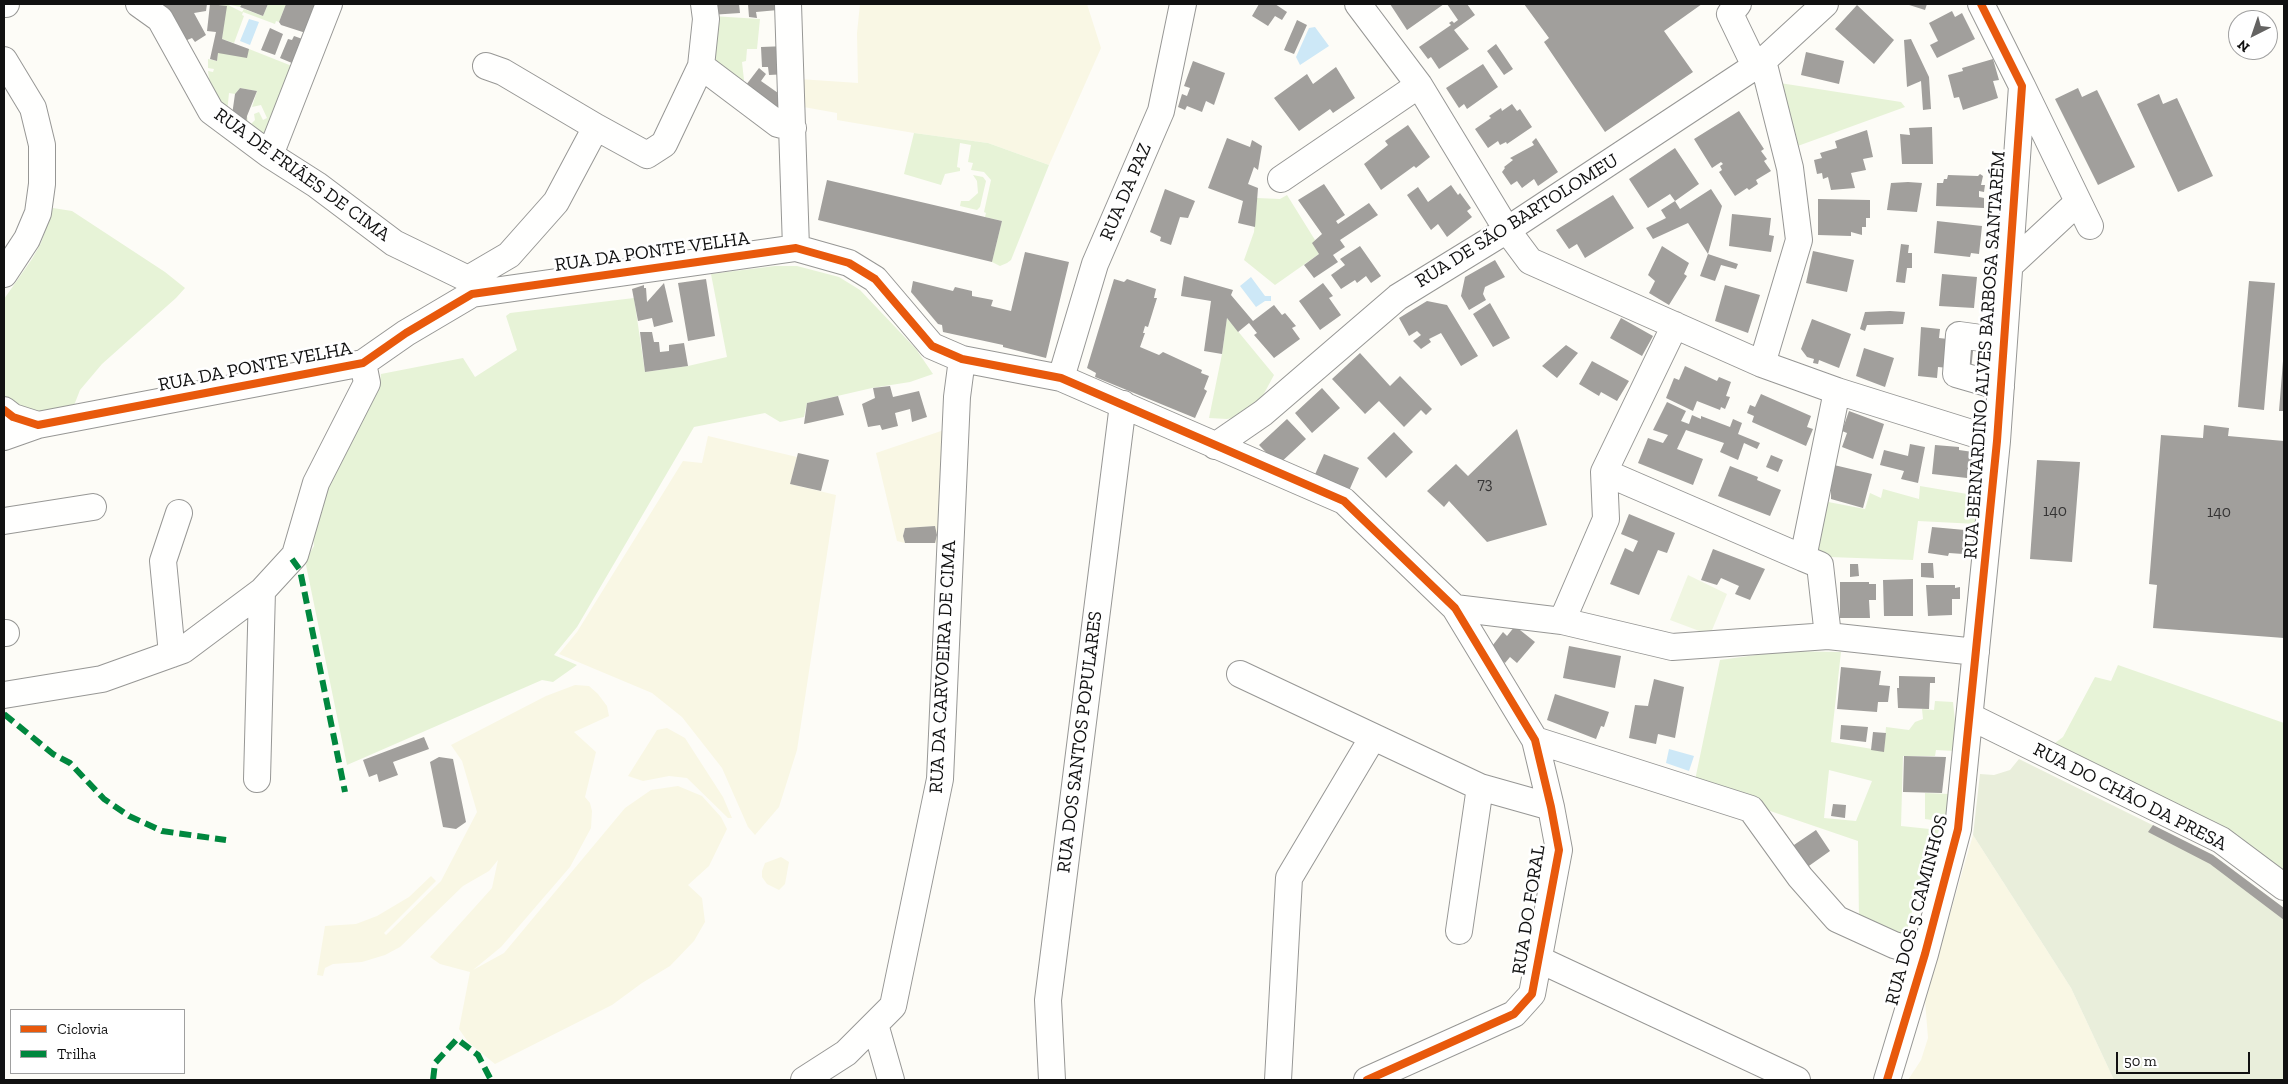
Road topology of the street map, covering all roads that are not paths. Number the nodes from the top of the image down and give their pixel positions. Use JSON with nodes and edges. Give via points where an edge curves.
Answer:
{"nodes":[{"id":1,"x":139,"y":4,"type":"edge"},
{"id":2,"x":329,"y":4,"type":"edge"},
{"id":3,"x":704,"y":4,"type":"edge"},
{"id":4,"x":788,"y":4,"type":"edge"},
{"id":5,"x":1183,"y":4,"type":"edge"},
{"id":6,"x":1358,"y":4,"type":"edge"},
{"id":7,"x":1738,"y":4,"type":"edge"},
{"id":8,"x":1825,"y":4,"type":"edge"},
{"id":9,"x":1981,"y":4,"type":"edge"},
{"id":10,"x":4,"y":60,"type":"edge"},
{"id":11,"x":1759,"y":63,"type":"junction"},
{"id":12,"x":486,"y":66,"type":"dead end"},
{"id":13,"x":701,"y":66,"type":"junction"},
{"id":14,"x":1419,"y":86,"type":"junction"},
{"id":15,"x":2022,"y":86,"type":"junction"},
{"id":16,"x":596,"y":128,"type":"junction"},
{"id":17,"x":793,"y":128,"type":"junction"},
{"id":18,"x":270,"y":155,"type":"junction"},
{"id":19,"x":1281,"y":178,"type":"dead end"},
{"id":20,"x":2078,"y":202,"type":"junction"},
{"id":21,"x":2090,"y":226,"type":"dead end"},
{"id":22,"x":1507,"y":230,"type":"junction"},
{"id":23,"x":796,"y":248,"type":"junction"},
{"id":24,"x":2008,"y":267,"type":"junction"},
{"id":25,"x":4,"y":274,"type":"edge"},
{"id":26,"x":470,"y":286,"type":"junction"},
{"id":27,"x":1675,"y":325,"type":"junction"},
{"id":28,"x":2003,"y":341,"type":"junction"},
{"id":29,"x":962,"y":359,"type":"junction"},
{"id":30,"x":364,"y":363,"type":"junction"},
{"id":31,"x":1762,"y":364,"type":"junction"},
{"id":32,"x":1061,"y":378,"type":"junction"},
{"id":33,"x":2001,"y":387,"type":"junction"},
{"id":34,"x":1837,"y":391,"type":"junction"},
{"id":35,"x":1123,"y":404,"type":"junction"},
{"id":36,"x":4,"y":410,"type":"edge"},
{"id":37,"x":38,"y":425,"type":"junction"},
{"id":38,"x":4,"y":437,"type":"edge"},
{"id":39,"x":1997,"y":441,"type":"junction"},
{"id":40,"x":1215,"y":446,"type":"junction"},
{"id":41,"x":1604,"y":472,"type":"junction"},
{"id":42,"x":93,"y":507,"type":"dead end"},
{"id":43,"x":179,"y":513,"type":"dead end"},
{"id":44,"x":4,"y":521,"type":"edge"},
{"id":45,"x":1803,"y":558,"type":"junction"},
{"id":46,"x":262,"y":591,"type":"junction"},
{"id":47,"x":1454,"y":608,"type":"junction"},
{"id":48,"x":1562,"y":621,"type":"junction"},
{"id":49,"x":1828,"y":636,"type":"junction"},
{"id":50,"x":1976,"y":652,"type":"junction"},
{"id":51,"x":172,"y":654,"type":"junction"},
{"id":52,"x":1240,"y":674,"type":"dead end"},
{"id":53,"x":4,"y":695,"type":"edge"},
{"id":54,"x":1971,"y":717,"type":"junction"},
{"id":55,"x":1373,"y":737,"type":"junction"},
{"id":56,"x":1535,"y":740,"type":"junction"},
{"id":57,"x":257,"y":779,"type":"dead end"},
{"id":58,"x":1480,"y":787,"type":"junction"},
{"id":59,"x":1551,"y":807,"type":"junction"},
{"id":60,"x":2284,"y":887,"type":"edge"},
{"id":61,"x":1459,"y":930,"type":"dead end"},
{"id":62,"x":1928,"y":943,"type":"junction"},
{"id":63,"x":1538,"y":959,"type":"junction"},
{"id":64,"x":1909,"y":1006,"type":"junction"},
{"id":65,"x":876,"y":1024,"type":"junction"},
{"id":66,"x":1058,"y":1079,"type":"edge"},
{"id":67,"x":804,"y":1080,"type":"edge"},
{"id":68,"x":891,"y":1080,"type":"edge"},
{"id":69,"x":1278,"y":1080,"type":"edge"},
{"id":70,"x":1366,"y":1080,"type":"edge"},
{"id":71,"x":1797,"y":1080,"type":"edge"},
{"id":72,"x":1887,"y":1080,"type":"edge"},
{"id":73,"x":1891,"y":1080,"type":"edge"}],
"edges":[{"from":1,"to":18,"type":"street","name":"RUA DE FRIÃES DE CIMA","via":[[160,19],[211,112]]},
{"from":2,"to":18,"type":"street"},
{"from":3,"to":13,"type":"street","via":[[706,19]]},
{"from":4,"to":17,"type":"street"},
{"from":5,"to":32,"type":"street","name":"RUA DA PAZ","via":[[1161,111],[1095,264]]},
{"from":6,"to":14,"type":"street"},
{"from":7,"to":11,"type":"street","via":[[1730,14]]},
{"from":8,"to":11,"type":"street","name":"RUA DE SÃO BARTOLOMEU"},
{"from":9,"to":15,"type":"street"},
{"from":10,"to":25,"type":"street","via":[[34,108],[42,145],[42,184],[38,213],[27,239]]},
{"from":11,"to":22,"type":"street","name":"RUA DE SÃO BARTOLOMEU"},
{"from":11,"to":31,"type":"street","via":[[1790,168],[1799,240]]},
{"from":12,"to":16,"type":"street","via":[[503,72]]},
{"from":13,"to":16,"type":"street","via":[[664,144],[647,155]]},
{"from":13,"to":17,"type":"street","via":[[778,124]]},
{"from":14,"to":19,"type":"street"},
{"from":14,"to":22,"type":"street"},
{"from":15,"to":20,"type":"street"},
{"from":15,"to":24,"type":"street","name":"RUA BERNARDINO ALVES BARBOSA SANTARÉM"},
{"from":16,"to":26,"type":"street","via":[[556,202],[509,255]]},
{"from":17,"to":23,"type":"street"},
{"from":18,"to":26,"type":"street","name":"RUA DE FRIÃES DE CIMA","via":[[317,185],[394,243]]},
{"from":20,"to":21,"type":"street"},
{"from":20,"to":24,"type":"street"},
{"from":22,"to":27,"type":"street","via":[[1530,261]]},
{"from":22,"to":40,"type":"street","name":"RUA DE SÃO BARTOLOMEU","via":[[1398,298],[1263,413]]},
{"from":23,"to":26,"type":"street","name":"RUA DA PONTE VELHA"},
{"from":23,"to":29,"type":"street","name":"RUA DO FORAL","via":[[849,263],[875,279],[932,346]]},
{"from":24,"to":28,"type":"street","name":"RUA BERNARDINO ALVES BARBOSA SANTARÉM"},
{"from":26,"to":30,"type":"street","name":"RUA DA PONTE VELHA"},
{"from":27,"to":31,"type":"street"},
{"from":27,"to":41,"type":"street"},
{"from":28,"to":33,"type":"street","name":"RUA BERNARDINO ALVES BARBOSA SANTARÉM"},
{"from":28,"to":33,"type":"street","via":[[1958,335],[1956,374]]},
{"from":29,"to":32,"type":"street","name":"RUA DO FORAL"},
{"from":29,"to":65,"type":"street","name":"RUA DA CARVOEIRA DE CIMA","via":[[957,397],[940,779],[893,1006]]},
{"from":30,"to":37,"type":"street","name":"RUA DA PONTE VELHA"},
{"from":30,"to":46,"type":"street","via":[[367,382],[316,482],[296,555]]},
{"from":31,"to":34,"type":"street"},
{"from":32,"to":35,"type":"street","name":"RUA DO FORAL"},
{"from":33,"to":39,"type":"street","name":"RUA BERNARDINO ALVES BARBOSA SANTARÉM"},
{"from":34,"to":39,"type":"street"},
{"from":34,"to":45,"type":"street"},
{"from":35,"to":40,"type":"street","name":"RUA DO FORAL"},
{"from":35,"to":66,"type":"street","name":"RUA DOS SANTOS POPULARES","via":[[1048,1000]]},
{"from":36,"to":37,"type":"street","name":"RUA DA PONTE VELHA","via":[[13,417]]},
{"from":37,"to":38,"type":"street","name":"RUA DA PONTE VELHA"},
{"from":39,"to":50,"type":"street","name":"RUA BERNARDINO ALVES BARBOSA SANTARÉM"},
{"from":40,"to":47,"type":"street","name":"RUA DO FORAL","via":[[1344,501]]},
{"from":41,"to":45,"type":"street"},
{"from":41,"to":48,"type":"street","via":[[1606,520]]},
{"from":42,"to":44,"type":"street"},
{"from":43,"to":51,"type":"street","via":[[163,561]]},
{"from":45,"to":49,"type":"street","via":[[1820,565]]},
{"from":46,"to":51,"type":"street","via":[[184,650]]},
{"from":46,"to":57,"type":"street"},
{"from":47,"to":48,"type":"street"},
{"from":47,"to":56,"type":"street","name":"RUA DO FORAL"},
{"from":48,"to":49,"type":"street","via":[[1672,647]]},
{"from":49,"to":50,"type":"street"},
{"from":50,"to":54,"type":"street","name":"RUA BERNARDINO ALVES BARBOSA SANTARÉM"},
{"from":51,"to":53,"type":"street","via":[[102,679]]},
{"from":52,"to":55,"type":"street"},
{"from":54,"to":60,"type":"street","name":"RUA DO CHÃO DA PRESA","via":[[2221,840]]},
{"from":54,"to":62,"type":"street","name":"RUA DOS 5 CAMINHOS","via":[[1958,829],[1950,861],[1936,868],[1931,879],[1923,915]]},
{"from":55,"to":58,"type":"street"},
{"from":55,"to":69,"type":"street","via":[[1289,878]]},
{"from":56,"to":59,"type":"street","name":"RUA DO FORAL"},
{"from":56,"to":62,"type":"street","via":[[1751,809],[1800,877],[1837,919],[1894,945]]},
{"from":58,"to":59,"type":"street"},
{"from":58,"to":61,"type":"street"},
{"from":59,"to":63,"type":"street","name":"RUA DO FORAL","via":[[1559,850]]},
{"from":62,"to":64,"type":"street","name":"RUA DOS 5 CAMINHOS"},
{"from":63,"to":70,"type":"street","name":"RUA DO FORAL","via":[[1532,994],[1514,1014]]},
{"from":63,"to":71,"type":"street"},
{"from":64,"to":72,"type":"street","name":"RUA DOS 5 CAMINHOS"},
{"from":64,"to":73,"type":"street","via":[[1916,1031],[1907,1062]]},
{"from":65,"to":67,"type":"street","name":"RUA DA CARVOEIRA DE CIMA","via":[[846,1053]]},
{"from":65,"to":68,"type":"street"}]}
